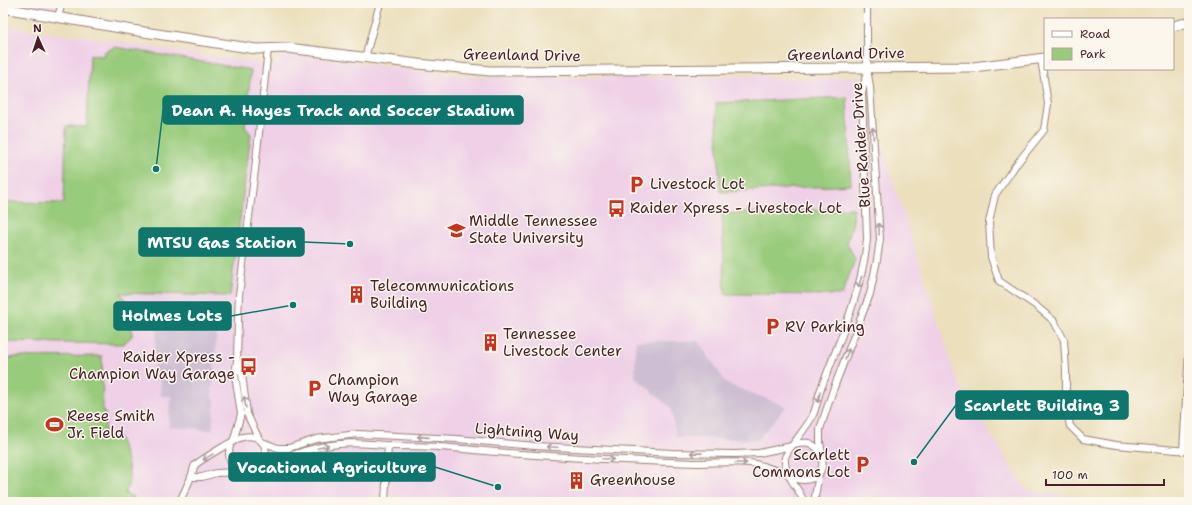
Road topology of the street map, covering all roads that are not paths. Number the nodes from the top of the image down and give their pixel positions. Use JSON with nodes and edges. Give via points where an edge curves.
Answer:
{"nodes":[{"id":1,"x":62,"y":3,"type":"edge"},
{"id":2,"x":380,"y":3,"type":"edge"},
{"id":3,"x":866,"y":3,"type":"edge"},
{"id":4,"x":3,"y":8,"type":"edge"},
{"id":5,"x":58,"y":17,"type":"junction"},
{"id":6,"x":1189,"y":22,"type":"edge"},
{"id":7,"x":1174,"y":26,"type":"edge"},
{"id":8,"x":268,"y":49,"type":"junction"},
{"id":9,"x":365,"y":58,"type":"junction"},
{"id":10,"x":1043,"y":58,"type":"edge"},
{"id":11,"x":867,"y":68,"type":"junction"},
{"id":12,"x":1044,"y":70,"type":"edge"},
{"id":13,"x":1189,"y":351,"type":"edge"},
{"id":14,"x":238,"y":361,"type":"junction"},
{"id":15,"x":260,"y":440,"type":"junction"},
{"id":16,"x":232,"y":442,"type":"junction"},
{"id":17,"x":388,"y":445,"type":"junction"},
{"id":18,"x":793,"y":445,"type":"junction"},
{"id":19,"x":1186,"y":451,"type":"edge"},
{"id":20,"x":822,"y":457,"type":"junction"},
{"id":21,"x":260,"y":469,"type":"junction"},
{"id":22,"x":240,"y":472,"type":"junction"},
{"id":23,"x":789,"y":474,"type":"junction"},
{"id":24,"x":819,"y":474,"type":"junction"},
{"id":25,"x":191,"y":477,"type":"junction"},
{"id":26,"x":180,"y":502,"type":"edge"},
{"id":27,"x":385,"y":502,"type":"edge"},
{"id":28,"x":804,"y":502,"type":"edge"},
{"id":29,"x":814,"y":502,"type":"edge"}],
"edges":[{"from":1,"to":5,"type":"street"},
{"from":2,"to":9,"type":"street"},
{"from":3,"to":11,"type":"street"},
{"from":4,"to":5,"type":"street","name":"Greenland Drive"},
{"from":5,"to":8,"type":"street","name":"Greenland Drive","via":[[178,38]]},
{"from":6,"to":7,"type":"street"},
{"from":8,"to":9,"type":"street","name":"Greenland Drive","via":[[288,48]]},
{"from":8,"to":14,"type":"street","via":[[240,289]]},
{"from":9,"to":11,"type":"street","name":"Greenland Drive","via":[[490,71]]},
{"from":10,"to":11,"type":"street","name":"Greenland Drive","via":[[973,67]]},
{"from":11,"to":18,"type":"street","name":"Blue Raider Drive","one_way":true,"via":[[862,94],[866,257],[861,281],[820,389],[814,414]]},
{"from":20,"to":11,"type":"street","name":"Blue Raider Drive","one_way":true,"via":[[820,429],[870,294],[880,239]]},
{"from":12,"to":19,"type":"street","via":[[1048,104],[1044,130],[995,195],[988,222],[991,257],[999,280],[1054,321],[1064,340],[1066,405],[1070,426],[1083,439],[1116,445]]},
{"from":13,"to":19,"type":"street"},
{"from":15,"to":14,"type":"street","one_way":true,"via":[[247,414]]},
{"from":14,"to":16,"type":"street","via":[[235,375],[241,414]]},
{"from":15,"to":16,"type":"street","via":[[242,436]]},
{"from":18,"to":15,"type":"street","name":"Lightning Way","one_way":true,"via":[[743,454],[535,446],[358,434],[316,439],[289,448],[278,448]]},
{"from":15,"to":21,"type":"street","via":[[266,448],[266,457]]},
{"from":16,"to":22,"type":"street","via":[[228,453],[229,461]]},
{"from":16,"to":25,"type":"street","one_way":true,"via":[[203,459],[194,467]]},
{"from":21,"to":17,"type":"street","name":"Lightning Way","one_way":true,"via":[[292,455],[323,446]]},
{"from":17,"to":23,"type":"street","name":"Lightning Way","one_way":true,"via":[[597,458],[750,463]]},
{"from":17,"to":27,"type":"street"},
{"from":18,"to":20,"type":"street","via":[[809,443],[816,447]]},
{"from":18,"to":23,"type":"street","via":[[785,456]]},
{"from":20,"to":24,"type":"street"},
{"from":21,"to":22,"type":"street","via":[[253,473]]},
{"from":22,"to":25,"type":"street"},
{"from":23,"to":24,"type":"street","via":[[803,481]]},
{"from":23,"to":28,"type":"street"},
{"from":24,"to":29,"type":"street"},
{"from":25,"to":26,"type":"street"}]}
